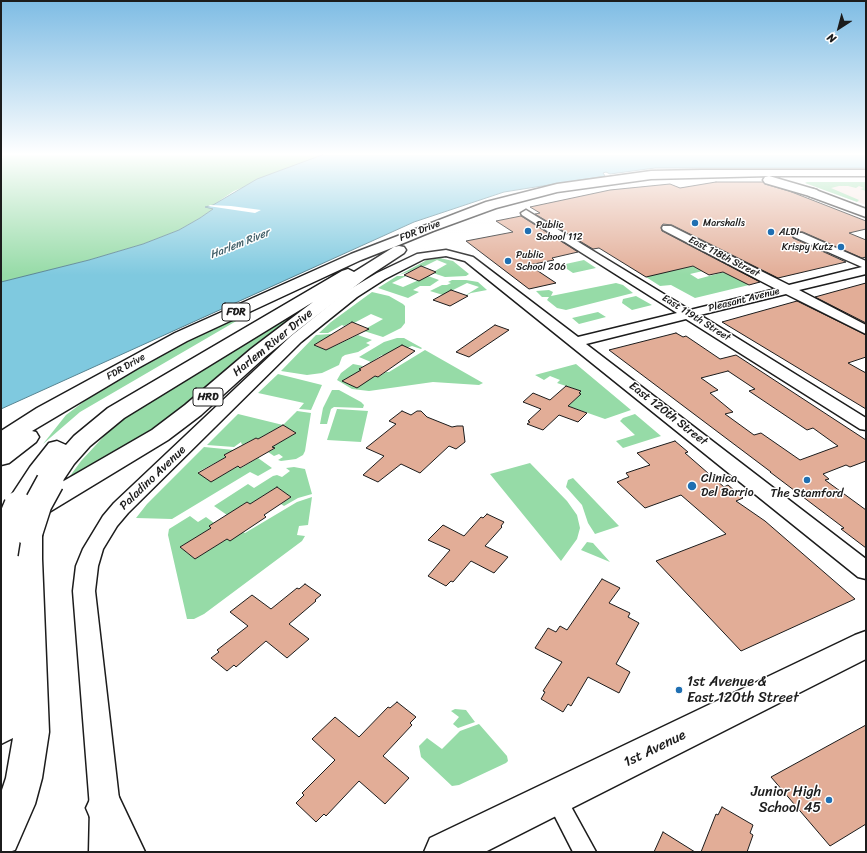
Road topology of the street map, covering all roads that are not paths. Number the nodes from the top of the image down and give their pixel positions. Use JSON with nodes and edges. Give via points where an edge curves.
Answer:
{"nodes":[{"id":1,"x":530,"y":195,"type":"edge"},
{"id":2,"x":556,"y":195,"type":"edge"},
{"id":3,"x":818,"y":195,"type":"edge"},
{"id":4,"x":526,"y":212,"type":"dead end"},
{"id":5,"x":866,"y":213,"type":"edge"},
{"id":6,"x":668,"y":228,"type":"dead end"},
{"id":7,"x":798,"y":235,"type":"dead end"},
{"id":8,"x":378,"y":247,"type":"junction"},
{"id":9,"x":404,"y":247,"type":"junction"},
{"id":10,"x":469,"y":259,"type":"joint"},
{"id":11,"x":866,"y":265,"type":"edge"},
{"id":12,"x":866,"y":270,"type":"edge"},
{"id":13,"x":787,"y":290,"type":"junction"},
{"id":14,"x":689,"y":314,"type":"junction"},
{"id":15,"x":866,"y":330,"type":"edge"},
{"id":16,"x":576,"y":342,"type":"junction"},
{"id":17,"x":97,"y":384,"type":"junction"},
{"id":18,"x":866,"y":424,"type":"edge"},
{"id":19,"x":1,"y":441,"type":"edge"},
{"id":20,"x":1,"y":458,"type":"edge"},
{"id":21,"x":3,"y":541,"type":"edge"},
{"id":22,"x":866,"y":571,"type":"edge"},
{"id":23,"x":866,"y":644,"type":"edge"},
{"id":24,"x":1,"y":728,"type":"edge"},
{"id":25,"x":555,"y":798,"type":"junction"},
{"id":26,"x":105,"y":808,"type":"junction"},
{"id":27,"x":1,"y":836,"type":"edge"},
{"id":28,"x":104,"y":852,"type":"edge"},
{"id":29,"x":125,"y":852,"type":"edge"},
{"id":30,"x":444,"y":852,"type":"edge"},
{"id":31,"x":585,"y":852,"type":"edge"}],
"edges":[{"from":1,"to":8,"type":"main road","name":"FDR Drive","number":"FDR","via":[[449,220]]},
{"from":2,"to":9,"type":"main road","name":"FDR Drive","via":[[470,220]]},
{"from":3,"to":5,"type":"street"},
{"from":4,"to":14,"type":"street","name":"East 119th Street"},
{"from":6,"to":13,"type":"street","name":"East 118th Street"},
{"from":7,"to":11,"type":"street"},
{"from":8,"to":17,"type":"main road","name":"FDR Drive","number":"FDR","via":[[181,337]]},
{"from":8,"to":21,"type":"main road","bridge":true,"via":[[100,411],[53,453],[31,482]]},
{"from":9,"to":21,"type":"main road","name":"Harlem River Drive","number":"HRD","via":[[360,275],[304,317],[160,435]]},
{"from":9,"to":27,"type":"main road","bridge":true,"via":[[340,278],[127,406],[82,441],[50,482],[38,504],[29,532],[32,710],[29,756],[16,804]]},
{"from":10,"to":16,"type":"street","name":"East 120th Street"},
{"from":10,"to":26,"type":"street","name":"Paladino Avenue","via":[[446,253],[421,256],[381,276],[336,306],[275,358],[132,498],[100,535],[87,566],[84,591]]},
{"from":12,"to":13,"type":"street","name":"Pleasant Avenue"},
{"from":13,"to":14,"type":"street","name":"Pleasant Avenue"},
{"from":13,"to":15,"type":"street","name":"East 118th Street"},
{"from":14,"to":16,"type":"street","name":"Pleasant Avenue"},
{"from":14,"to":18,"type":"street","name":"East 119th Street"},
{"from":16,"to":22,"type":"street","name":"East 120th Street"},
{"from":17,"to":19,"type":"main road"},
{"from":17,"to":20,"type":"main road"},
{"from":21,"to":24,"type":"main road","via":[[4,695]]},
{"from":23,"to":25,"type":"main road","name":"1st Avenue"},
{"from":25,"to":30,"type":"main road","name":"1st Avenue"},
{"from":25,"to":31,"type":"street"},
{"from":26,"to":28,"type":"street","name":"Paladino Avenue"},
{"from":26,"to":29,"type":"main road"}]}
